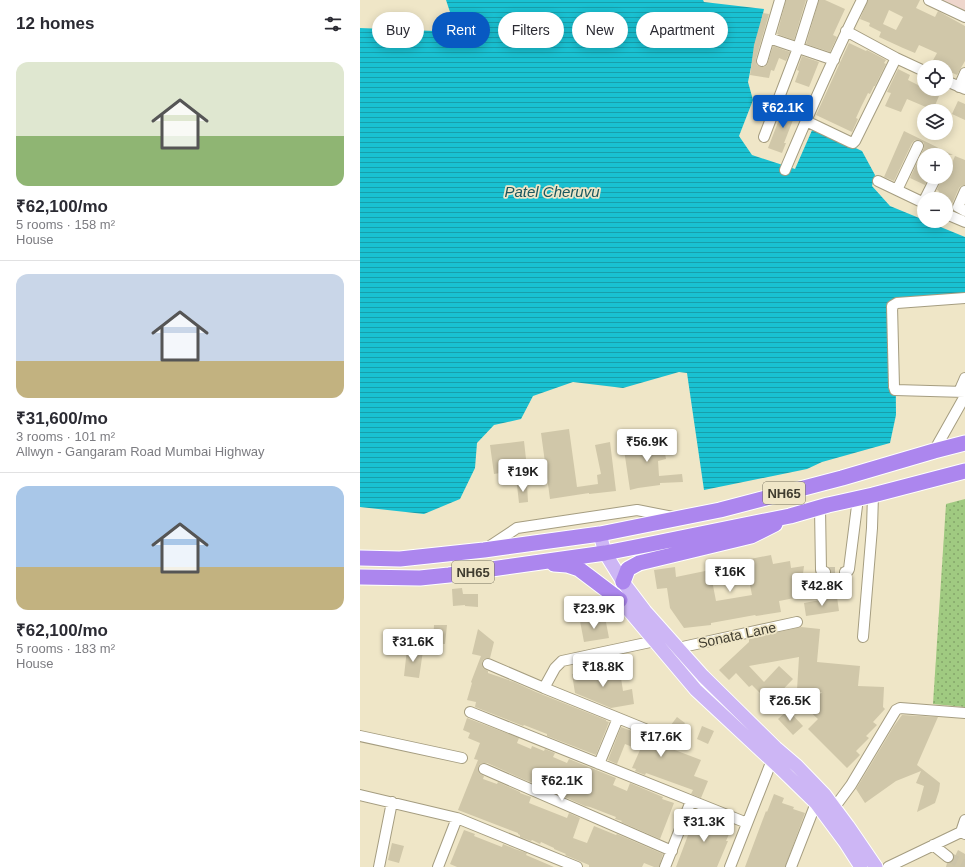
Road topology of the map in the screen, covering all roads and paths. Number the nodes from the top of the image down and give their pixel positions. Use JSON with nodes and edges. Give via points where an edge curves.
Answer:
{"nodes":[{"id":1,"x":780,"y":0,"type":"edge"},
{"id":2,"x":813,"y":0,"type":"edge"},
{"id":3,"x":862,"y":0,"type":"edge"},
{"id":4,"x":929,"y":0,"type":"edge"},
{"id":5,"x":965,"y":17,"type":"edge"},
{"id":6,"x":846,"y":31,"type":"junction"},
{"id":7,"x":769,"y":38,"type":"junction"},
{"id":8,"x":798,"y":48,"type":"junction"},
{"id":9,"x":896,"y":58,"type":"junction"},
{"id":10,"x":834,"y":60,"type":"junction"},
{"id":11,"x":762,"y":61,"type":"dead end"},
{"id":12,"x":917,"y":68,"type":"edge"},
{"id":13,"x":965,"y":73,"type":"edge"},
{"id":14,"x":962,"y":88,"type":"edge"},
{"id":15,"x":806,"y":121,"type":"junction"},
{"id":16,"x":764,"y":137,"type":"dead end"},
{"id":17,"x":918,"y":146,"type":"dead end"},
{"id":18,"x":785,"y":170,"type":"dead end"},
{"id":19,"x":878,"y":181,"type":"dead end"},
{"id":20,"x":897,"y":190,"type":"junction"},
{"id":21,"x":965,"y":191,"type":"edge"},
{"id":22,"x":917,"y":198,"type":"edge"},
{"id":23,"x":965,"y":211,"type":"edge"},
{"id":24,"x":953,"y":217,"type":"edge"},
{"id":25,"x":965,"y":222,"type":"edge"},
{"id":26,"x":965,"y":298,"type":"edge"},
{"id":27,"x":965,"y":378,"type":"edge"},
{"id":28,"x":963,"y":393,"type":"edge"},
{"id":29,"x":965,"y":443,"type":"edge"},
{"id":30,"x":934,"y":451,"type":"junction"},
{"id":31,"x":965,"y":471,"type":"edge"},
{"id":32,"x":873,"y":495,"type":"junction"},
{"id":33,"x":858,"y":498,"type":"junction"},
{"id":34,"x":820,"y":508,"type":"junction"},
{"id":35,"x":790,"y":516,"type":"junction"},
{"id":36,"x":678,"y":518,"type":"junction"},
{"id":37,"x":600,"y":534,"type":"junction"},
{"id":38,"x":580,"y":537,"type":"junction"},
{"id":39,"x":484,"y":550,"type":"junction"},
{"id":40,"x":605,"y":553,"type":"junction"},
{"id":41,"x":585,"y":555,"type":"junction"},
{"id":42,"x":360,"y":558,"type":"edge"},
{"id":43,"x":539,"y":562,"type":"junction"},
{"id":44,"x":825,"y":572,"type":"dead end"},
{"id":45,"x":845,"y":572,"type":"dead end"},
{"id":46,"x":360,"y":577,"type":"edge"},
{"id":47,"x":623,"y":582,"type":"junction"},
{"id":48,"x":620,"y":600,"type":"joint"},
{"id":49,"x":797,"y":622,"type":"dead end"},
{"id":50,"x":863,"y":637,"type":"dead end"},
{"id":51,"x":655,"y":641,"type":"junction"},
{"id":52,"x":678,"y":648,"type":"junction"},
{"id":53,"x":488,"y":664,"type":"dead end"},
{"id":54,"x":544,"y":688,"type":"junction"},
{"id":55,"x":470,"y":712,"type":"dead end"},
{"id":56,"x":965,"y":714,"type":"edge"},
{"id":57,"x":618,"y":718,"type":"junction"},
{"id":58,"x":645,"y":729,"type":"dead end"},
{"id":59,"x":360,"y":736,"type":"edge"},
{"id":60,"x":462,"y":758,"type":"dead end"},
{"id":61,"x":772,"y":760,"type":"junction"},
{"id":62,"x":599,"y":764,"type":"junction"},
{"id":63,"x":484,"y":770,"type":"dead end"},
{"id":64,"x":360,"y":795,"type":"edge"},
{"id":65,"x":691,"y":801,"type":"junction"},
{"id":66,"x":392,"y":802,"type":"junction"},
{"id":67,"x":816,"y":803,"type":"junction"},
{"id":68,"x":834,"y":808,"type":"junction"},
{"id":69,"x":457,"y":818,"type":"junction"},
{"id":70,"x":965,"y":820,"type":"edge"},
{"id":71,"x":746,"y":823,"type":"junction"},
{"id":72,"x":963,"y":833,"type":"edge"},
{"id":73,"x":933,"y":845,"type":"junction"},
{"id":74,"x":672,"y":851,"type":"junction"},
{"id":75,"x":948,"y":856,"type":"tunnel mouth"},
{"id":76,"x":379,"y":867,"type":"edge"},
{"id":77,"x":438,"y":867,"type":"edge"},
{"id":78,"x":577,"y":867,"type":"edge"},
{"id":79,"x":666,"y":867,"type":"edge"},
{"id":80,"x":730,"y":867,"type":"edge"},
{"id":81,"x":791,"y":867,"type":"edge"},
{"id":82,"x":861,"y":867,"type":"edge"},
{"id":83,"x":876,"y":867,"type":"edge"},
{"id":84,"x":888,"y":867,"type":"edge"}],
"edges":[{"from":1,"to":7,"type":"street"},
{"from":2,"to":8,"type":"street"},
{"from":3,"to":6,"type":"street"},
{"from":4,"to":5,"type":"street"},
{"from":6,"to":9,"type":"street"},
{"from":6,"to":10,"type":"street"},
{"from":7,"to":8,"type":"street"},
{"from":7,"to":11,"type":"street"},
{"from":8,"to":10,"type":"street"},
{"from":8,"to":16,"type":"street"},
{"from":9,"to":12,"type":"street"},
{"from":9,"to":15,"type":"street","via":[[853,143]]},
{"from":10,"to":15,"type":"street"},
{"from":13,"to":14,"type":"street"},
{"from":15,"to":18,"type":"street"},
{"from":17,"to":20,"type":"street"},
{"from":19,"to":20,"type":"street"},
{"from":20,"to":22,"type":"street"},
{"from":21,"to":23,"type":"street","via":[[958,207]]},
{"from":24,"to":25,"type":"street"},
{"from":26,"to":28,"type":"street","via":[[897,303],[892,306],[895,390]]},
{"from":27,"to":28,"type":"street"},
{"from":28,"to":30,"type":"street"},
{"from":29,"to":30,"type":"highway","number":"NH65"},
{"from":30,"to":36,"type":"highway","number":"NH65","via":[[837,480]]},
{"from":31,"to":32,"type":"highway","number":"NH65"},
{"from":32,"to":33,"type":"highway","number":"NH65"},
{"from":32,"to":50,"type":"street"},
{"from":33,"to":34,"type":"highway","number":"NH65"},
{"from":33,"to":45,"type":"street","via":[[849,569]]},
{"from":34,"to":35,"type":"highway","number":"NH65"},
{"from":34,"to":44,"type":"street","via":[[821,570]]},
{"from":35,"to":40,"type":"highway","number":"NH65"},
{"from":35,"to":47,"type":"highway","via":[[751,536],[639,563],[628,569]]},
{"from":36,"to":37,"type":"highway","number":"NH65"},
{"from":36,"to":39,"type":"street","via":[[637,510],[517,528]]},
{"from":37,"to":38,"type":"highway","number":"NH65"},
{"from":37,"to":40,"type":"main road"},
{"from":38,"to":39,"type":"highway","number":"NH65"},
{"from":38,"to":41,"type":"main road"},
{"from":39,"to":42,"type":"highway","number":"NH65","via":[[400,559]]},
{"from":40,"to":41,"type":"highway","number":"NH65"},
{"from":40,"to":47,"type":"main road"},
{"from":41,"to":43,"type":"highway","number":"NH65"},
{"from":43,"to":46,"type":"highway","number":"NH65","via":[[420,578]]},
{"from":43,"to":48,"type":"highway","via":[[579,569]]},
{"from":47,"to":52,"type":"main road"},
{"from":48,"to":51,"type":"main road"},
{"from":49,"to":52,"type":"street","name":"Sonata Lane"},
{"from":51,"to":54,"type":"street","via":[[562,662],[555,668]]},
{"from":51,"to":61,"type":"main road","via":[[696,690]]},
{"from":52,"to":68,"type":"main road","via":[[703,676],[797,766]]},
{"from":53,"to":54,"type":"street"},
{"from":54,"to":57,"type":"street"},
{"from":55,"to":62,"type":"street"},
{"from":56,"to":68,"type":"street","via":[[898,708]]},
{"from":57,"to":58,"type":"street"},
{"from":57,"to":62,"type":"street"},
{"from":59,"to":60,"type":"street"},
{"from":61,"to":67,"type":"main road"},
{"from":61,"to":71,"type":"street"},
{"from":62,"to":65,"type":"street"},
{"from":63,"to":74,"type":"street"},
{"from":64,"to":66,"type":"street"},
{"from":65,"to":71,"type":"street"},
{"from":65,"to":74,"type":"street"},
{"from":66,"to":69,"type":"street"},
{"from":66,"to":76,"type":"street"},
{"from":67,"to":81,"type":"street"},
{"from":67,"to":82,"type":"main road"},
{"from":68,"to":83,"type":"main road"},
{"from":69,"to":77,"type":"street"},
{"from":69,"to":78,"type":"street"},
{"from":70,"to":72,"type":"street"},
{"from":71,"to":80,"type":"street"},
{"from":72,"to":73,"type":"street"},
{"from":73,"to":75,"type":"street"},
{"from":73,"to":84,"type":"street"},
{"from":74,"to":79,"type":"street"}]}
